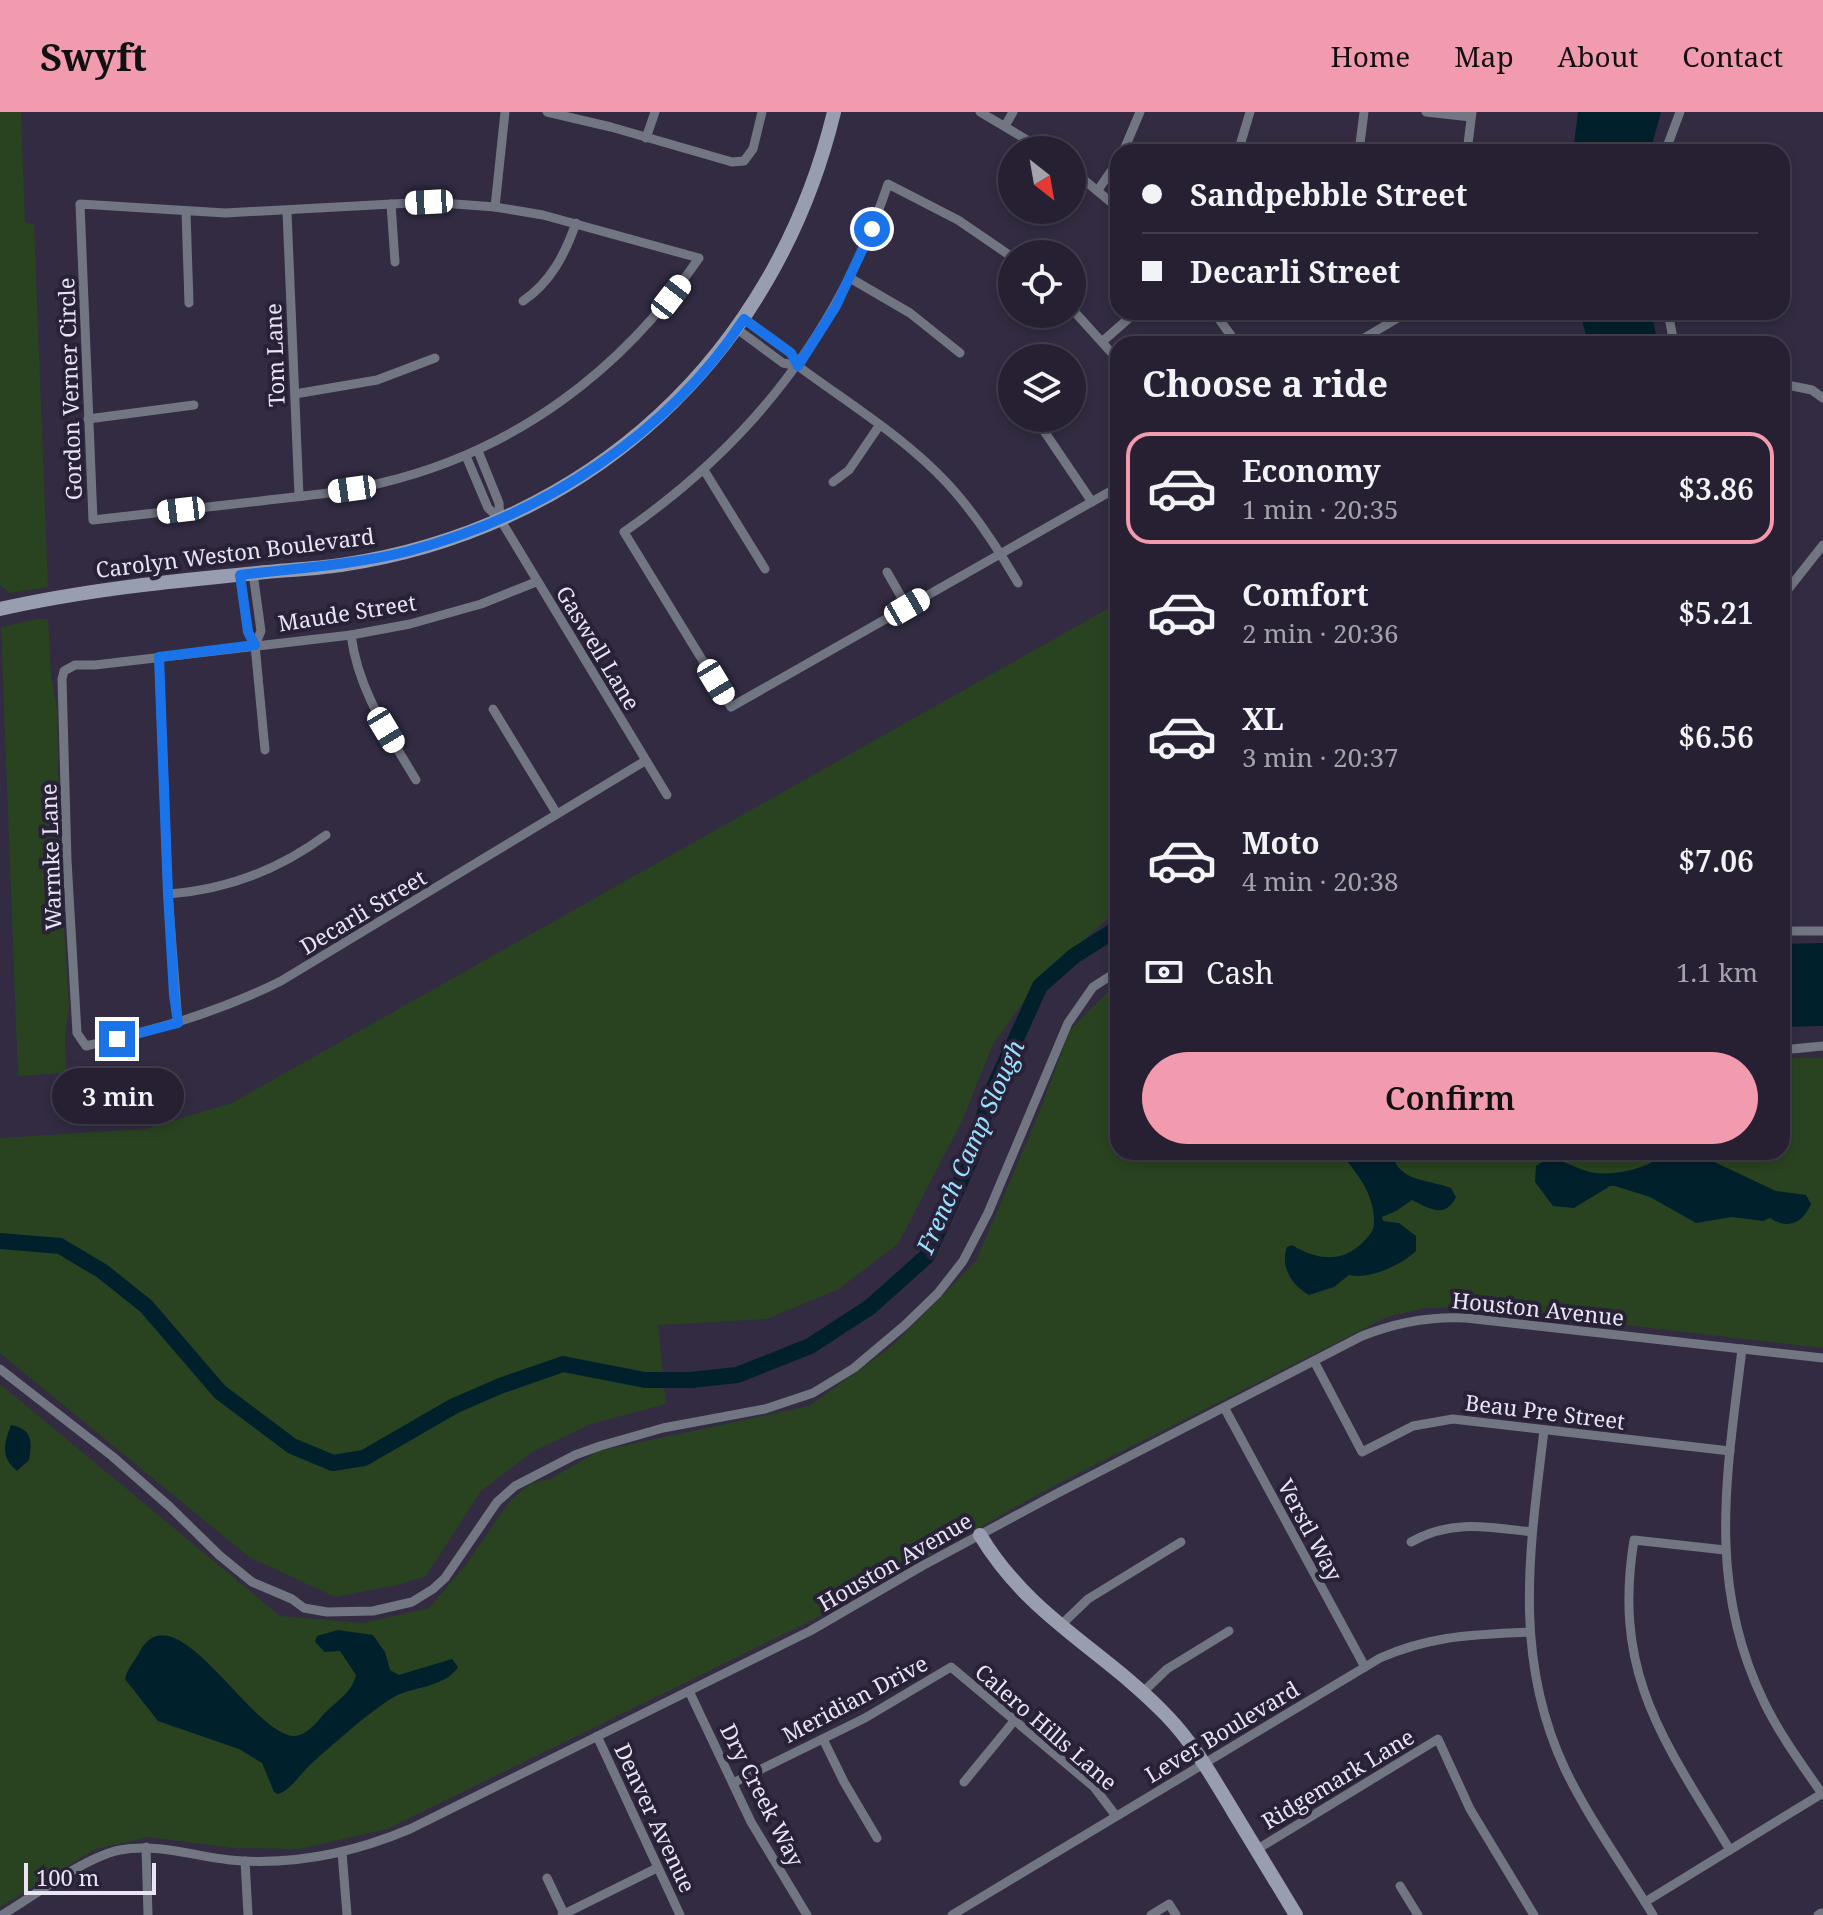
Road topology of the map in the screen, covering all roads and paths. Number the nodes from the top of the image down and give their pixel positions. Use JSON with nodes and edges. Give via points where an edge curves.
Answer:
{"nodes":[{"id":1,"x":505,"y":112,"type":"edge"},
{"id":2,"x":547,"y":112,"type":"edge"},
{"id":3,"x":655,"y":112,"type":"edge"},
{"id":4,"x":762,"y":112,"type":"edge"},
{"id":5,"x":834,"y":112,"type":"edge"},
{"id":6,"x":980,"y":112,"type":"edge"},
{"id":7,"x":1013,"y":112,"type":"edge"},
{"id":8,"x":1140,"y":112,"type":"edge"},
{"id":9,"x":1250,"y":112,"type":"edge"},
{"id":10,"x":1364,"y":112,"type":"edge"},
{"id":11,"x":1426,"y":112,"type":"edge"},
{"id":12,"x":1680,"y":112,"type":"edge"},
{"id":13,"x":1471,"y":115,"type":"edge"},
{"id":14,"x":1005,"y":126,"type":"junction"},
{"id":15,"x":1021,"y":136,"type":"edge"},
{"id":16,"x":646,"y":138,"type":"junction"},
{"id":17,"x":1126,"y":144,"type":"edge"},
{"id":18,"x":1240,"y":144,"type":"edge"},
{"id":19,"x":1360,"y":144,"type":"edge"},
{"id":20,"x":1468,"y":144,"type":"edge"},
{"id":21,"x":1668,"y":144,"type":"edge"},
{"id":22,"x":1110,"y":173,"type":"edge"},
{"id":23,"x":1086,"y":181,"type":"edge"},
{"id":24,"x":1098,"y":190,"type":"junction"},
{"id":25,"x":1110,"y":201,"type":"edge"},
{"id":26,"x":391,"y":204,"type":"junction"},
{"id":27,"x":495,"y":207,"type":"junction"},
{"id":28,"x":186,"y":212,"type":"junction"},
{"id":29,"x":287,"y":212,"type":"junction"},
{"id":30,"x":576,"y":223,"type":"junction"},
{"id":31,"x":998,"y":247,"type":"edge"},
{"id":32,"x":395,"y":262,"type":"dead end"},
{"id":33,"x":850,"y":278,"type":"junction"},
{"id":34,"x":523,"y":301,"type":"dead end"},
{"id":35,"x":189,"y":303,"type":"dead end"},
{"id":36,"x":1127,"y":320,"type":"edge"},
{"id":37,"x":1394,"y":320,"type":"edge"},
{"id":38,"x":1086,"y":323,"type":"edge"},
{"id":39,"x":740,"y":324,"type":"junction"},
{"id":40,"x":1368,"y":336,"type":"edge"},
{"id":41,"x":1103,"y":341,"type":"junction"},
{"id":42,"x":1110,"y":350,"type":"edge"},
{"id":43,"x":960,"y":353,"type":"dead end"},
{"id":44,"x":435,"y":358,"type":"dead end"},
{"id":45,"x":798,"y":366,"type":"junction"},
{"id":46,"x":1790,"y":386,"type":"edge"},
{"id":47,"x":295,"y":394,"type":"junction"},
{"id":48,"x":1823,"y":398,"type":"edge"},
{"id":49,"x":194,"y":405,"type":"dead end"},
{"id":50,"x":88,"y":419,"type":"junction"},
{"id":51,"x":879,"y":426,"type":"junction"},
{"id":52,"x":1045,"y":432,"type":"edge"},
{"id":53,"x":478,"y":451,"type":"junction"},
{"id":54,"x":466,"y":456,"type":"junction"},
{"id":55,"x":704,"y":470,"type":"junction"},
{"id":56,"x":833,"y":482,"type":"dead end"},
{"id":57,"x":1110,"y":492,"type":"edge"},
{"id":58,"x":299,"y":496,"type":"junction"},
{"id":59,"x":1092,"y":502,"type":"junction"},
{"id":60,"x":500,"y":519,"type":"junction"},
{"id":61,"x":1823,"y":545,"type":"edge"},
{"id":62,"x":1001,"y":554,"type":"junction"},
{"id":63,"x":765,"y":569,"type":"dead end"},
{"id":64,"x":887,"y":572,"type":"dead end"},
{"id":65,"x":247,"y":574,"type":"junction"},
{"id":66,"x":536,"y":582,"type":"junction"},
{"id":67,"x":1018,"y":583,"type":"dead end"},
{"id":68,"x":1790,"y":587,"type":"edge"},
{"id":69,"x":907,"y":607,"type":"junction"},
{"id":70,"x":0,"y":609,"type":"edge"},
{"id":71,"x":351,"y":635,"type":"junction"},
{"id":72,"x":255,"y":645,"type":"junction"},
{"id":73,"x":159,"y":657,"type":"junction"},
{"id":74,"x":64,"y":671,"type":"joint"},
{"id":75,"x":493,"y":709,"type":"dead end"},
{"id":76,"x":265,"y":750,"type":"dead end"},
{"id":77,"x":645,"y":761,"type":"junction"},
{"id":78,"x":416,"y":780,"type":"dead end"},
{"id":79,"x":667,"y":795,"type":"dead end"},
{"id":80,"x":557,"y":814,"type":"junction"},
{"id":81,"x":326,"y":835,"type":"dead end"},
{"id":82,"x":168,"y":894,"type":"junction"},
{"id":83,"x":1790,"y":931,"type":"edge"},
{"id":84,"x":1823,"y":931,"type":"edge"},
{"id":85,"x":1110,"y":976,"type":"edge"},
{"id":86,"x":178,"y":1023,"type":"junction"},
{"id":87,"x":81,"y":1041,"type":"joint"},
{"id":88,"x":1823,"y":1046,"type":"edge"},
{"id":89,"x":1790,"y":1049,"type":"edge"},
{"id":90,"x":1742,"y":1349,"type":"junction"},
{"id":91,"x":1823,"y":1358,"type":"edge"},
{"id":92,"x":1314,"y":1361,"type":"junction"},
{"id":93,"x":0,"y":1369,"type":"edge"},
{"id":94,"x":1225,"y":1409,"type":"junction"},
{"id":95,"x":1544,"y":1430,"type":"junction"},
{"id":96,"x":1730,"y":1451,"type":"junction"},
{"id":97,"x":1532,"y":1532,"type":"junction"},
{"id":98,"x":980,"y":1535,"type":"junction"},
{"id":99,"x":1181,"y":1542,"type":"dead end"},
{"id":100,"x":1411,"y":1542,"type":"dead end"},
{"id":101,"x":1725,"y":1550,"type":"junction"},
{"id":102,"x":1060,"y":1626,"type":"junction"},
{"id":103,"x":1229,"y":1631,"type":"dead end"},
{"id":104,"x":1529,"y":1632,"type":"junction"},
{"id":105,"x":951,"y":1667,"type":"joint"},
{"id":106,"x":1365,"y":1667,"type":"junction"},
{"id":107,"x":689,"y":1691,"type":"junction"},
{"id":108,"x":1142,"y":1693,"type":"junction"},
{"id":109,"x":1014,"y":1721,"type":"junction"},
{"id":110,"x":597,"y":1736,"type":"junction"},
{"id":111,"x":823,"y":1739,"type":"junction"},
{"id":112,"x":1204,"y":1763,"type":"junction"},
{"id":113,"x":964,"y":1782,"type":"dead end"},
{"id":114,"x":733,"y":1783,"type":"junction"},
{"id":115,"x":1823,"y":1794,"type":"edge"},
{"id":116,"x":1116,"y":1816,"type":"junction"},
{"id":117,"x":877,"y":1838,"type":"dead end"},
{"id":118,"x":146,"y":1847,"type":"junction"},
{"id":119,"x":1256,"y":1850,"type":"junction"},
{"id":120,"x":1730,"y":1850,"type":"junction"},
{"id":121,"x":342,"y":1852,"type":"junction"},
{"id":122,"x":245,"y":1861,"type":"junction"},
{"id":123,"x":657,"y":1868,"type":"junction"},
{"id":124,"x":547,"y":1878,"type":"dead end"},
{"id":125,"x":1400,"y":1886,"type":"dead end"},
{"id":126,"x":1645,"y":1902,"type":"junction"},
{"id":127,"x":563,"y":1914,"type":"edge"},
{"id":128,"x":2,"y":1915,"type":"edge"},
{"id":129,"x":148,"y":1915,"type":"edge"},
{"id":130,"x":248,"y":1915,"type":"edge"},
{"id":131,"x":347,"y":1915,"type":"edge"},
{"id":132,"x":680,"y":1915,"type":"edge"},
{"id":133,"x":807,"y":1915,"type":"edge"},
{"id":134,"x":952,"y":1915,"type":"edge"},
{"id":135,"x":1151,"y":1915,"type":"edge"},
{"id":136,"x":1176,"y":1915,"type":"edge"},
{"id":137,"x":1296,"y":1915,"type":"edge"},
{"id":138,"x":1418,"y":1915,"type":"edge"},
{"id":139,"x":1534,"y":1915,"type":"edge"},
{"id":140,"x":1653,"y":1915,"type":"edge"}],
"edges":[{"from":1,"to":27,"type":"street"},
{"from":2,"to":16,"type":"street"},
{"from":3,"to":16,"type":"street"},
{"from":4,"to":16,"type":"street","via":[[753,149],[744,161]]},
{"from":5,"to":39,"type":"street","name":"Carolyn Weston Boulevard","via":[[798,223]]},
{"from":6,"to":14,"type":"street"},
{"from":7,"to":14,"type":"street"},
{"from":8,"to":17,"type":"street"},
{"from":9,"to":18,"type":"street"},
{"from":10,"to":19,"type":"street"},
{"from":11,"to":13,"type":"street"},
{"from":12,"to":21,"type":"street"},
{"from":13,"to":20,"type":"street"},
{"from":14,"to":15,"type":"street"},
{"from":22,"to":24,"type":"street"},
{"from":23,"to":24,"type":"street"},
{"from":24,"to":25,"type":"street"},
{"from":26,"to":27,"type":"street","name":"Gordon Verner Circle"},
{"from":26,"to":29,"type":"street","name":"Gordon Verner Circle"},
{"from":26,"to":32,"type":"street"},
{"from":27,"to":30,"type":"street","name":"Gordon Verner Circle"},
{"from":28,"to":29,"type":"street","name":"Gordon Verner Circle"},
{"from":28,"to":35,"type":"street"},
{"from":28,"to":50,"type":"street","name":"Gordon Verner Circle","via":[[80,204]]},
{"from":29,"to":47,"type":"street","name":"Tom Lane"},
{"from":30,"to":34,"type":"street","via":[[551,275]]},
{"from":30,"to":53,"type":"street","name":"Gordon Verner Circle","via":[[699,258],[652,320],[600,373],[551,410]]},
{"from":31,"to":33,"type":"street","via":[[888,184]]},
{"from":33,"to":43,"type":"street","via":[[910,313]]},
{"from":33,"to":45,"type":"street"},
{"from":36,"to":41,"type":"street"},
{"from":37,"to":40,"type":"street"},
{"from":38,"to":41,"type":"street"},
{"from":39,"to":45,"type":"street","via":[[783,363]]},
{"from":39,"to":60,"type":"street","name":"Carolyn Weston Boulevard","via":[[682,394],[629,442],[554,493]]},
{"from":41,"to":42,"type":"street"},
{"from":44,"to":47,"type":"street","via":[[363,383]]},
{"from":45,"to":51,"type":"street"},
{"from":45,"to":55,"type":"street"},
{"from":46,"to":48,"type":"street"},
{"from":47,"to":58,"type":"street","name":"Tom Lane"},
{"from":49,"to":50,"type":"street"},
{"from":50,"to":58,"type":"street","name":"Gordon Verner Circle","via":[[93,520]]},
{"from":51,"to":56,"type":"street","via":[[849,470]]},
{"from":51,"to":62,"type":"street","via":[[946,482]]},
{"from":52,"to":59,"type":"street"},
{"from":53,"to":54,"type":"street","name":"Gordon Verner Circle"},
{"from":53,"to":60,"type":"street","name":"Gaswell Lane"},
{"from":54,"to":58,"type":"street","name":"Gordon Verner Circle","via":[[380,484]]},
{"from":54,"to":60,"type":"street","name":"Gaswell Lane","via":[[488,508]]},
{"from":55,"to":63,"type":"street"},
{"from":55,"to":69,"type":"street","via":[[624,532],[731,707]]},
{"from":57,"to":59,"type":"street"},
{"from":59,"to":62,"type":"street"},
{"from":60,"to":65,"type":"street","name":"Carolyn Weston Boulevard","via":[[410,551],[341,565]]},
{"from":60,"to":66,"type":"street","name":"Gaswell Lane"},
{"from":61,"to":68,"type":"street"},
{"from":62,"to":67,"type":"street"},
{"from":62,"to":69,"type":"street"},
{"from":64,"to":69,"type":"street"},
{"from":65,"to":70,"type":"street","name":"Carolyn Weston Boulevard"},
{"from":65,"to":72,"type":"street","via":[[248,632]]},
{"from":66,"to":71,"type":"street","name":"Maude Street","via":[[447,615]]},
{"from":66,"to":77,"type":"street","name":"Gaswell Lane"},
{"from":71,"to":72,"type":"street","name":"Maude Street"},
{"from":71,"to":78,"type":"street","via":[[364,689]]},
{"from":72,"to":73,"type":"street","name":"Maude Street"},
{"from":72,"to":76,"type":"street"},
{"from":73,"to":74,"type":"street","name":"Maude Street","via":[[75,665]]},
{"from":73,"to":82,"type":"street"},
{"from":74,"to":87,"type":"street","name":"Warmke Lane","via":[[67,860]]},
{"from":75,"to":80,"type":"street"},
{"from":77,"to":79,"type":"street","name":"Gaswell Lane"},
{"from":77,"to":80,"type":"street","name":"Decarli Street"},
{"from":80,"to":86,"type":"street","name":"Decarli Street","via":[[281,981]]},
{"from":81,"to":82,"type":"street","via":[[256,874],[209,889]]},
{"from":82,"to":86,"type":"street"},
{"from":83,"to":84,"type":"street"},
{"from":85,"to":93,"type":"street","via":[[1093,987],[1068,1023],[963,1261],[905,1325],[854,1368],[813,1393],[765,1409],[636,1435],[575,1455],[526,1479],[497,1502],[445,1578],[412,1602],[373,1611],[327,1612],[304,1608],[252,1582],[122,1464]]},
{"from":86,"to":87,"type":"street","name":"Decarli Street","via":[[86,1046]]},
{"from":88,"to":89,"type":"street"},
{"from":90,"to":91,"type":"street","name":"Houston Avenue"},
{"from":90,"to":92,"type":"street","name":"Houston Avenue","via":[[1445,1317],[1383,1327]]},
{"from":90,"to":96,"type":"street"},
{"from":92,"to":94,"type":"street","name":"Houston Avenue"},
{"from":92,"to":95,"type":"street","name":"Beau Pre Street","via":[[1362,1452],[1413,1426],[1440,1420]]},
{"from":94,"to":98,"type":"street","name":"Houston Avenue"},
{"from":94,"to":106,"type":"street","name":"Verstl Way"},
{"from":95,"to":96,"type":"street","name":"Beau Pre Street"},
{"from":95,"to":97,"type":"street"},
{"from":96,"to":101,"type":"street"},
{"from":97,"to":100,"type":"street","via":[[1465,1525]]},
{"from":97,"to":104,"type":"street"},
{"from":98,"to":102,"type":"street","via":[[1017,1587]]},
{"from":98,"to":107,"type":"street","name":"Houston Avenue","via":[[810,1631]]},
{"from":99,"to":102,"type":"street","via":[[1088,1599]]},
{"from":101,"to":115,"type":"street","via":[[1735,1622],[1751,1672],[1777,1726]]},
{"from":101,"to":120,"type":"street","via":[[1634,1540],[1628,1614],[1643,1692],[1663,1739]]},
{"from":102,"to":108,"type":"street"},
{"from":103,"to":108,"type":"street","via":[[1167,1669]]},
{"from":104,"to":106,"type":"street","name":"Lever Boulevard","via":[[1436,1639]]},
{"from":104,"to":126,"type":"street","via":[[1538,1691],[1554,1743],[1577,1793]]},
{"from":105,"to":109,"type":"street","name":"Calero Hills Lane"},
{"from":105,"to":111,"type":"street","name":"Meridian Drive"},
{"from":106,"to":112,"type":"street","name":"Lever Boulevard"},
{"from":107,"to":110,"type":"street","name":"Houston Avenue"},
{"from":107,"to":114,"type":"street","name":"Dry Creek Way"},
{"from":108,"to":112,"type":"street"},
{"from":109,"to":113,"type":"street"},
{"from":109,"to":116,"type":"street","name":"Calero Hills Lane","via":[[1094,1787]]},
{"from":110,"to":121,"type":"street","name":"Houston Avenue","via":[[410,1829]]},
{"from":110,"to":123,"type":"street","name":"Denver Avenue"},
{"from":111,"to":114,"type":"street","name":"Meridian Drive"},
{"from":111,"to":117,"type":"street"},
{"from":112,"to":116,"type":"street","name":"Lever Boulevard"},
{"from":112,"to":119,"type":"street"},
{"from":114,"to":133,"type":"street","name":"Dry Creek Way"},
{"from":115,"to":120,"type":"street"},
{"from":116,"to":134,"type":"street","name":"Lever Boulevard"},
{"from":118,"to":122,"type":"street","name":"Houston Avenue"},
{"from":118,"to":128,"type":"street","name":"Houston Avenue","via":[[103,1856]]},
{"from":118,"to":129,"type":"street"},
{"from":119,"to":137,"type":"street"},
{"from":119,"to":139,"type":"street","name":"Ridgemark Lane","via":[[1438,1739],[1470,1809]]},
{"from":120,"to":126,"type":"street"},
{"from":121,"to":122,"type":"street","name":"Houston Avenue"},
{"from":121,"to":131,"type":"street"},
{"from":122,"to":130,"type":"street"},
{"from":123,"to":127,"type":"street"},
{"from":123,"to":132,"type":"street","name":"Denver Avenue"},
{"from":124,"to":127,"type":"street"},
{"from":125,"to":138,"type":"street"},
{"from":126,"to":140,"type":"street"},
{"from":135,"to":136,"type":"street","via":[[1169,1904]]}]}
